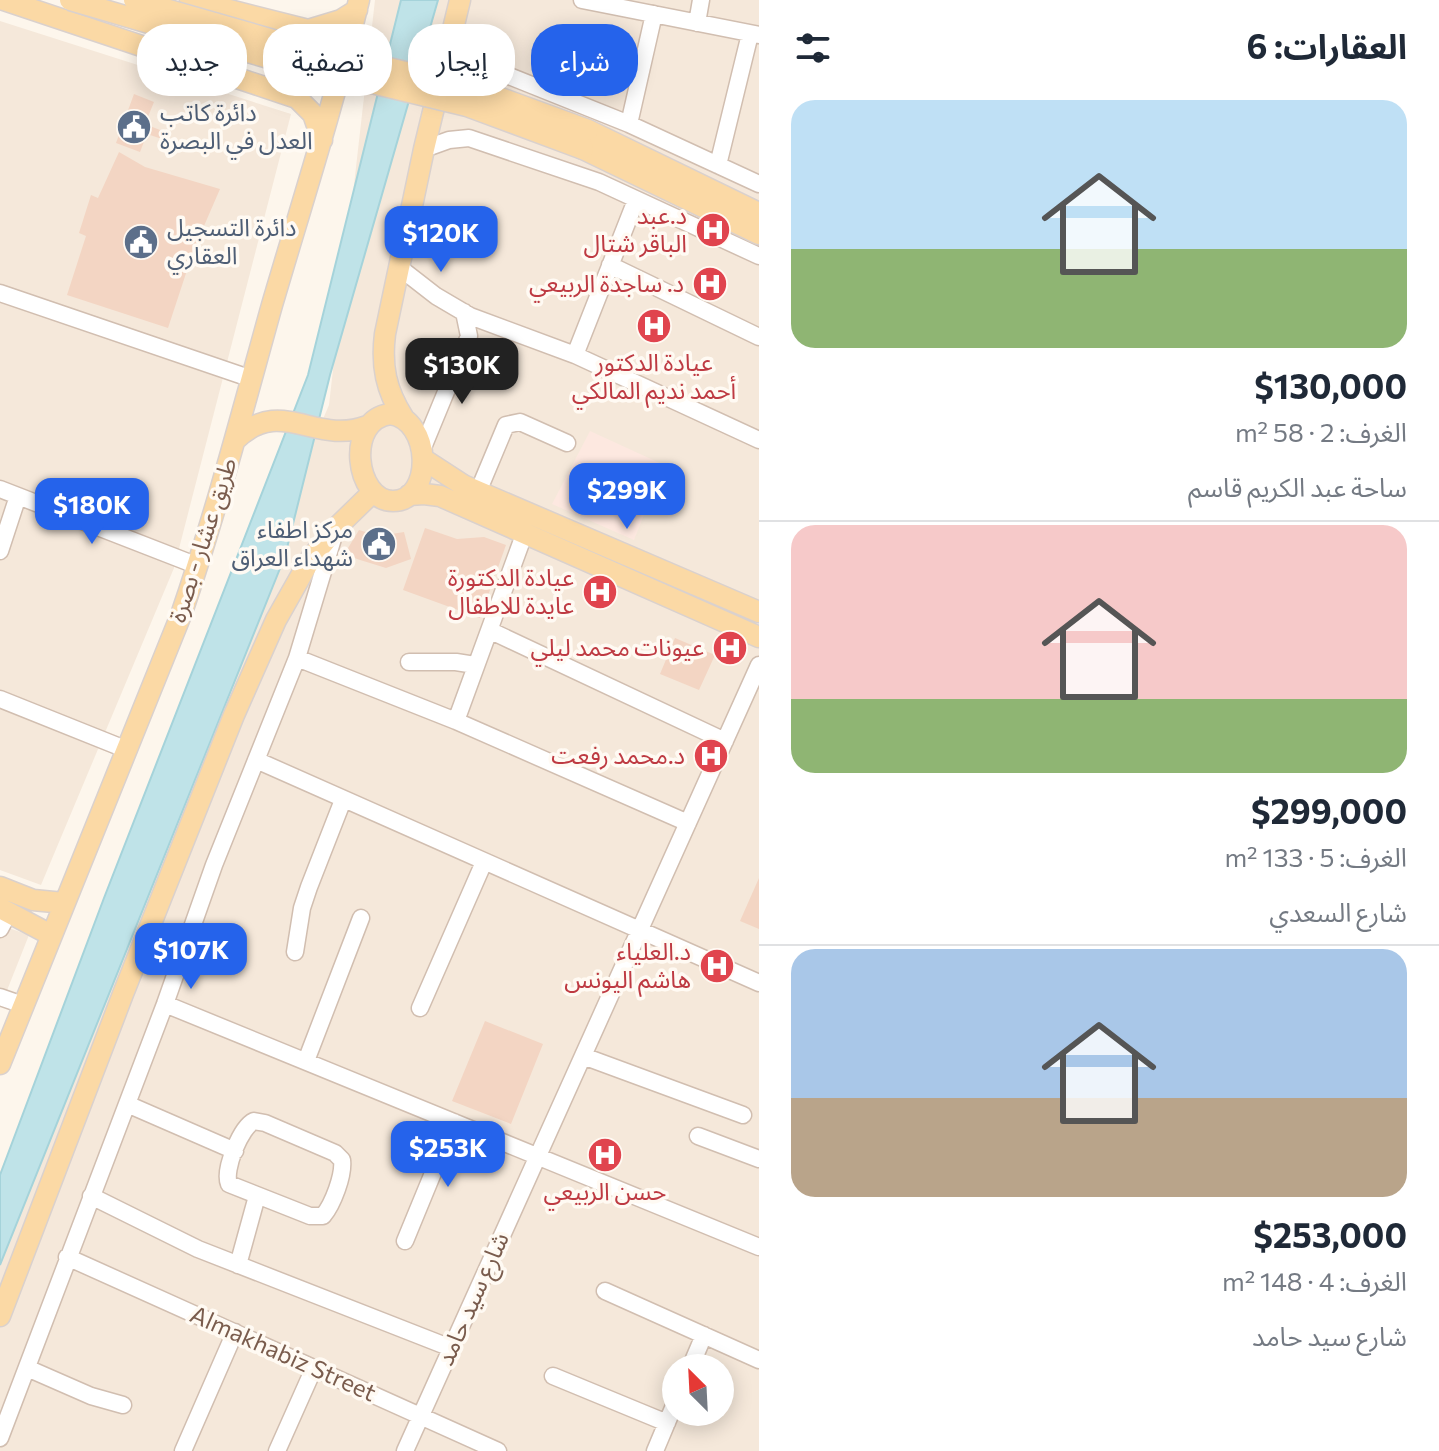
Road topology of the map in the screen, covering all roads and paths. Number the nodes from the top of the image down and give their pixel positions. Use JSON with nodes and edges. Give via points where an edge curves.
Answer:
{"nodes":[{"id":1,"x":4,"y":0,"type":"edge"},
{"id":2,"x":70,"y":0,"type":"edge"},
{"id":3,"x":134,"y":0,"type":"edge"},
{"id":4,"x":190,"y":0,"type":"edge"},
{"id":5,"x":460,"y":0,"type":"edge"},
{"id":6,"x":582,"y":0,"type":"edge"},
{"id":7,"x":701,"y":0,"type":"edge"},
{"id":8,"x":358,"y":5,"type":"edge"},
{"id":9,"x":654,"y":14,"type":"junction"},
{"id":10,"x":697,"y":23,"type":"junction"},
{"id":11,"x":454,"y":24,"type":"edge"},
{"id":12,"x":754,"y":34,"type":"edge"},
{"id":13,"x":515,"y":78,"type":"edge"},
{"id":14,"x":437,"y":96,"type":"edge"},
{"id":15,"x":629,"y":124,"type":"junction"},
{"id":16,"x":586,"y":139,"type":"junction"},
{"id":17,"x":322,"y":141,"type":"junction"},
{"id":18,"x":424,"y":149,"type":"junction"},
{"id":19,"x":718,"y":165,"type":"junction"},
{"id":20,"x":759,"y":184,"type":"edge"},
{"id":21,"x":636,"y":200,"type":"junction"},
{"id":22,"x":759,"y":213,"type":"edge"},
{"id":23,"x":759,"y":234,"type":"edge"},
{"id":24,"x":759,"y":256,"type":"edge"},
{"id":25,"x":610,"y":265,"type":"junction"},
{"id":26,"x":400,"y":268,"type":"junction"},
{"id":27,"x":0,"y":293,"type":"edge"},
{"id":28,"x":464,"y":312,"type":"junction"},
{"id":29,"x":512,"y":327,"type":"junction"},
{"id":30,"x":759,"y":337,"type":"edge"},
{"id":31,"x":465,"y":347,"type":"junction"},
{"id":32,"x":575,"y":355,"type":"junction"},
{"id":33,"x":252,"y":379,"type":"junction"},
{"id":34,"x":403,"y":417,"type":"junction"},
{"id":35,"x":367,"y":426,"type":"junction"},
{"id":36,"x":235,"y":440,"type":"junction"},
{"id":37,"x":759,"y":440,"type":"edge"},
{"id":38,"x":567,"y":443,"type":"dead end"},
{"id":39,"x":422,"y":454,"type":"junction"},
{"id":40,"x":0,"y":489,"type":"edge"},
{"id":41,"x":373,"y":492,"type":"junction"},
{"id":42,"x":478,"y":492,"type":"junction"},
{"id":43,"x":409,"y":495,"type":"junction"},
{"id":44,"x":18,"y":496,"type":"junction"},
{"id":45,"x":336,"y":528,"type":"junction"},
{"id":46,"x":525,"y":532,"type":"junction"},
{"id":47,"x":0,"y":551,"type":"edge"},
{"id":48,"x":198,"y":566,"type":"junction"},
{"id":49,"x":759,"y":612,"type":"edge"},
{"id":50,"x":491,"y":631,"type":"junction"},
{"id":51,"x":759,"y":637,"type":"edge"},
{"id":52,"x":297,"y":658,"type":"junction"},
{"id":53,"x":409,"y":662,"type":"dead end"},
{"id":54,"x":475,"y":665,"type":"junction"},
{"id":55,"x":759,"y":665,"type":"edge"},
{"id":56,"x":0,"y":699,"type":"edge"},
{"id":57,"x":456,"y":721,"type":"junction"},
{"id":58,"x":725,"y":741,"type":"junction"},
{"id":59,"x":125,"y":749,"type":"junction"},
{"id":60,"x":256,"y":760,"type":"junction"},
{"id":61,"x":343,"y":800,"type":"junction"},
{"id":62,"x":688,"y":823,"type":"junction"},
{"id":63,"x":484,"y":862,"type":"junction"},
{"id":64,"x":0,"y":887,"type":"edge"},
{"id":65,"x":64,"y":903,"type":"junction"},
{"id":66,"x":3,"y":916,"type":"edge"},
{"id":67,"x":361,"y":918,"type":"dead end"},
{"id":68,"x":639,"y":931,"type":"junction"},
{"id":69,"x":51,"y":935,"type":"junction"},
{"id":70,"x":295,"y":952,"type":"dead end"},
{"id":71,"x":759,"y":983,"type":"edge"},
{"id":72,"x":0,"y":997,"type":"edge"},
{"id":73,"x":165,"y":1004,"type":"junction"},
{"id":74,"x":23,"y":1005,"type":"junction"},
{"id":75,"x":420,"y":1008,"type":"dead end"},
{"id":76,"x":583,"y":1056,"type":"junction"},
{"id":77,"x":306,"y":1061,"type":"junction"},
{"id":78,"x":0,"y":1064,"type":"edge"},
{"id":79,"x":127,"y":1104,"type":"junction"},
{"id":80,"x":743,"y":1115,"type":"dead end"},
{"id":81,"x":454,"y":1122,"type":"junction"},
{"id":82,"x":698,"y":1136,"type":"dead end"},
{"id":83,"x":235,"y":1151,"type":"junction"},
{"id":84,"x":538,"y":1156,"type":"junction"},
{"id":85,"x":759,"y":1159,"type":"edge"},
{"id":86,"x":91,"y":1196,"type":"junction"},
{"id":87,"x":257,"y":1196,"type":"junction"},
{"id":88,"x":405,"y":1241,"type":"dead end"},
{"id":89,"x":759,"y":1247,"type":"edge"},
{"id":90,"x":67,"y":1257,"type":"junction"},
{"id":91,"x":238,"y":1265,"type":"junction"},
{"id":92,"x":10,"y":1268,"type":"edge"},
{"id":93,"x":605,"y":1291,"type":"dead end"},
{"id":94,"x":0,"y":1316,"type":"edge"},
{"id":95,"x":235,"y":1332,"type":"junction"},
{"id":96,"x":704,"y":1335,"type":"junction"},
{"id":97,"x":451,"y":1348,"type":"junction"},
{"id":98,"x":696,"y":1354,"type":"edge"},
{"id":99,"x":759,"y":1360,"type":"edge"},
{"id":100,"x":27,"y":1368,"type":"junction"},
{"id":101,"x":314,"y":1368,"type":"junction"},
{"id":102,"x":553,"y":1376,"type":"dead end"},
{"id":103,"x":123,"y":1405,"type":"dead end"},
{"id":104,"x":421,"y":1416,"type":"junction"},
{"id":105,"x":662,"y":1421,"type":"edge"},
{"id":106,"x":666,"y":1426,"type":"edge"},
{"id":107,"x":0,"y":1438,"type":"edge"},
{"id":108,"x":183,"y":1451,"type":"edge"},
{"id":109,"x":277,"y":1451,"type":"edge"},
{"id":110,"x":405,"y":1451,"type":"edge"},
{"id":111,"x":498,"y":1451,"type":"edge"},
{"id":112,"x":655,"y":1451,"type":"edge"}],
"edges":[{"from":1,"to":17,"type":"main road","via":[[297,98],[313,114]]},
{"from":2,"to":16,"type":"main road","bridge":true,"via":[[265,57]]},
{"from":3,"to":16,"type":"main road","bridge":true,"via":[[476,89]]},
{"from":4,"to":8,"type":"main road","via":[[308,30],[341,20]]},
{"from":5,"to":11,"type":"main road"},
{"from":6,"to":9,"type":"street"},
{"from":7,"to":10,"type":"street"},
{"from":8,"to":17,"type":"main road","name":"طريق عشار - بصرة"},
{"from":9,"to":10,"type":"street"},
{"from":9,"to":15,"type":"street"},
{"from":10,"to":12,"type":"street"},
{"from":12,"to":19,"type":"street"},
{"from":13,"to":15,"type":"street"},
{"from":14,"to":18,"type":"main road"},
{"from":15,"to":19,"type":"street"},
{"from":16,"to":22,"type":"main road"},
{"from":16,"to":23,"type":"main road"},
{"from":17,"to":33,"type":"main road","name":"طريق عشار - بصرة"},
{"from":18,"to":21,"type":"street","via":[[469,138]]},
{"from":18,"to":26,"type":"main road"},
{"from":19,"to":20,"type":"street"},
{"from":21,"to":24,"type":"street"},
{"from":21,"to":25,"type":"street"},
{"from":25,"to":30,"type":"street"},
{"from":25,"to":32,"type":"street"},
{"from":26,"to":28,"type":"street"},
{"from":26,"to":34,"type":"main road","via":[[382,356],[385,378]]},
{"from":27,"to":33,"type":"street"},
{"from":28,"to":29,"type":"street"},
{"from":28,"to":31,"type":"street","via":[[469,328]]},
{"from":29,"to":31,"type":"street","via":[[477,335]]},
{"from":29,"to":32,"type":"street"},
{"from":31,"to":39,"type":"street"},
{"from":32,"to":37,"type":"street"},
{"from":33,"to":36,"type":"main road","name":"طريق عشار - بصرة"},
{"from":34,"to":35,"type":"main road","via":[[383,415]]},
{"from":34,"to":39,"type":"main road","via":[[412,425]]},
{"from":35,"to":36,"type":"main road","via":[[325,432],[289,421],[265,421]]},
{"from":35,"to":41,"type":"main road","via":[[361,460]]},
{"from":36,"to":48,"type":"main road","name":"طريق عشار - بصرة"},
{"from":38,"to":42,"type":"street","via":[[520,422],[506,425]]},
{"from":39,"to":42,"type":"main road","via":[[449,478]]},
{"from":39,"to":43,"type":"main road","via":[[420,477]]},
{"from":40,"to":44,"type":"street"},
{"from":41,"to":43,"type":"main road","via":[[390,501]]},
{"from":41,"to":45,"type":"main road"},
{"from":42,"to":49,"type":"main road"},
{"from":43,"to":46,"type":"main road","via":[[440,496]]},
{"from":44,"to":47,"type":"street"},
{"from":44,"to":48,"type":"street"},
{"from":45,"to":52,"type":"street"},
{"from":45,"to":92,"type":"main road","via":[[299,576],[234,715]]},
{"from":46,"to":50,"type":"street"},
{"from":46,"to":51,"type":"main road"},
{"from":48,"to":59,"type":"main road","name":"طريق عشار - بصرة"},
{"from":50,"to":54,"type":"street"},
{"from":50,"to":58,"type":"street"},
{"from":52,"to":57,"type":"street"},
{"from":52,"to":60,"type":"street"},
{"from":53,"to":54,"type":"street"},
{"from":54,"to":57,"type":"street"},
{"from":55,"to":58,"type":"street","name":"شارع سيد حامد"},
{"from":56,"to":59,"type":"street"},
{"from":57,"to":62,"type":"street"},
{"from":58,"to":62,"type":"street","name":"شارع سيد حامد"},
{"from":59,"to":65,"type":"main road","name":"طريق عشار - بصرة"},
{"from":60,"to":61,"type":"street"},
{"from":60,"to":73,"type":"street"},
{"from":61,"to":63,"type":"street"},
{"from":61,"to":70,"type":"street","via":[[305,898]]},
{"from":62,"to":68,"type":"street","name":"شارع سيد حامد"},
{"from":63,"to":68,"type":"street"},
{"from":63,"to":75,"type":"street"},
{"from":64,"to":65,"type":"main road","via":[[33,900]]},
{"from":65,"to":69,"type":"main road","name":"طريق عشار - بصرة"},
{"from":66,"to":69,"type":"main road"},
{"from":67,"to":77,"type":"street"},
{"from":68,"to":71,"type":"street"},
{"from":68,"to":76,"type":"street","name":"شارع سيد حامد"},
{"from":69,"to":74,"type":"main road","name":"طريق عشار - بصرة"},
{"from":72,"to":74,"type":"street"},
{"from":73,"to":77,"type":"street"},
{"from":73,"to":79,"type":"street"},
{"from":74,"to":78,"type":"main road","name":"طريق عشار - بصرة"},
{"from":76,"to":80,"type":"street"},
{"from":76,"to":84,"type":"street","name":"شارع سيد حامد"},
{"from":77,"to":81,"type":"street"},
{"from":79,"to":83,"type":"street"},
{"from":79,"to":86,"type":"street"},
{"from":81,"to":84,"type":"street"},
{"from":81,"to":88,"type":"street"},
{"from":82,"to":85,"type":"street"},
{"from":83,"to":87,"type":"street","via":[[227,1181]]},
{"from":83,"to":87,"type":"street","via":[[245,1127],[260,1121],[342,1160],[323,1216]]},
{"from":84,"to":89,"type":"street"},
{"from":84,"to":97,"type":"street","name":"شارع سيد حامد"},
{"from":86,"to":90,"type":"street"},
{"from":86,"to":91,"type":"street"},
{"from":87,"to":91,"type":"street"},
{"from":90,"to":95,"type":"street","name":"Almakhabiz Street"},
{"from":90,"to":100,"type":"street"},
{"from":91,"to":97,"type":"street"},
{"from":92,"to":94,"type":"main road"},
{"from":93,"to":96,"type":"street"},
{"from":95,"to":101,"type":"street","name":"Almakhabiz Street"},
{"from":95,"to":108,"type":"street"},
{"from":96,"to":98,"type":"street"},
{"from":96,"to":99,"type":"street"},
{"from":97,"to":104,"type":"street","name":"شارع سيد حامد"},
{"from":100,"to":103,"type":"street"},
{"from":100,"to":107,"type":"street"},
{"from":101,"to":104,"type":"street","name":"Almakhabiz Street"},
{"from":101,"to":109,"type":"street"},
{"from":102,"to":105,"type":"street"},
{"from":104,"to":110,"type":"street","name":"شارع سيد حامد"},
{"from":104,"to":111,"type":"street","name":"Almakhabiz Street"},
{"from":106,"to":112,"type":"street"}]}
